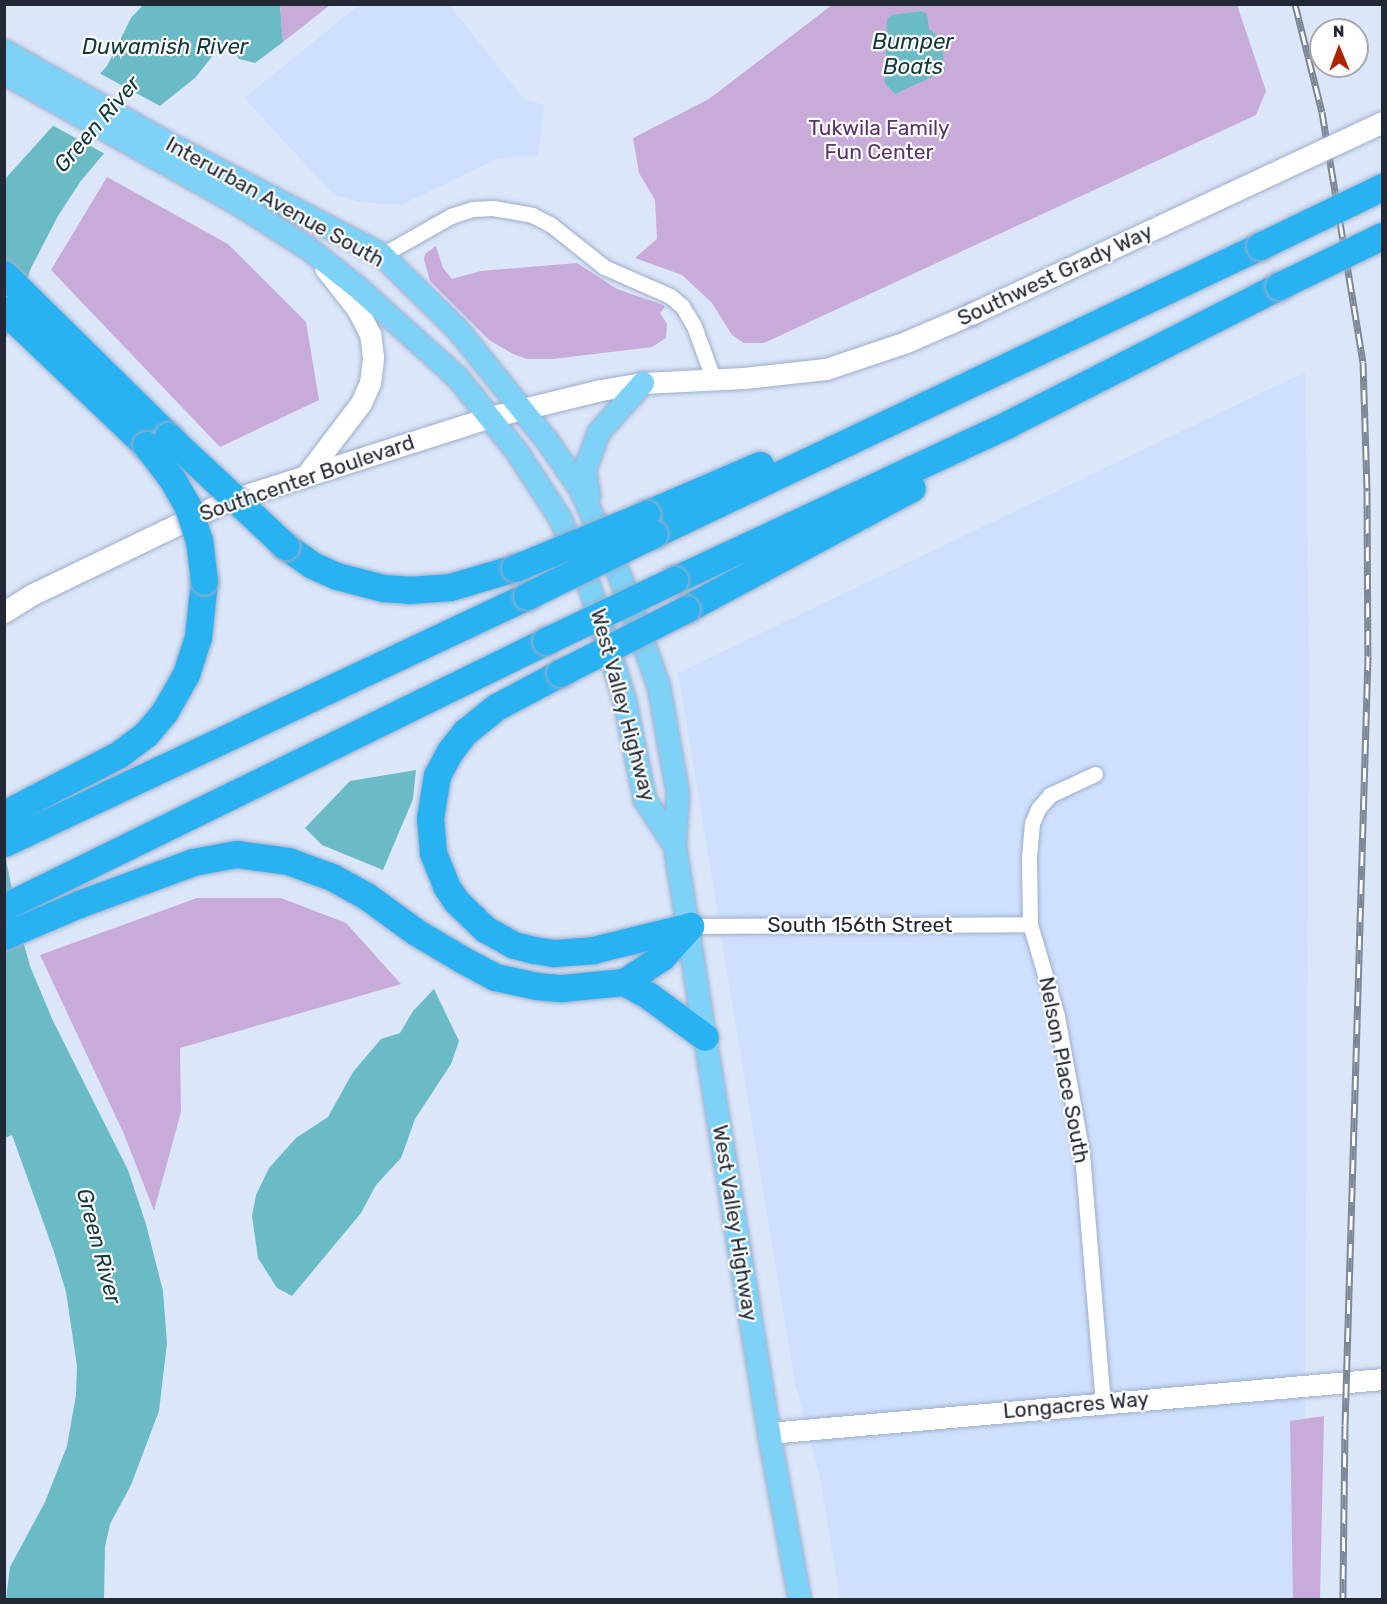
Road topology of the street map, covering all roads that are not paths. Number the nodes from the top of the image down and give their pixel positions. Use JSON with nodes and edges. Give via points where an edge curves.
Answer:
{"nodes":[{"id":1,"x":4,"y":51,"type":"edge"},
{"id":2,"x":15,"y":72,"type":"edge"},
{"id":3,"x":1383,"y":122,"type":"edge"},
{"id":4,"x":165,"y":152,"type":"junction"},
{"id":5,"x":1383,"y":187,"type":"edge"},
{"id":6,"x":1383,"y":236,"type":"edge"},
{"id":7,"x":309,"y":249,"type":"junction"},
{"id":8,"x":382,"y":255,"type":"junction"},
{"id":9,"x":4,"y":274,"type":"edge"},
{"id":10,"x":4,"y":310,"type":"edge"},
{"id":11,"x":713,"y":378,"type":"junction"},
{"id":12,"x":644,"y":383,"type":"junction"},
{"id":13,"x":521,"y":408,"type":"junction"},
{"id":14,"x":490,"y":417,"type":"junction"},
{"id":15,"x":1010,"y":423,"type":"junction"},
{"id":16,"x":157,"y":441,"type":"junction"},
{"id":17,"x":307,"y":474,"type":"junction"},
{"id":18,"x":591,"y":509,"type":"junction"},
{"id":19,"x":650,"y":524,"type":"junction"},
{"id":20,"x":621,"y":579,"type":"joint"},
{"id":21,"x":592,"y":593,"type":"joint"},
{"id":22,"x":4,"y":612,"type":"edge"},
{"id":23,"x":1095,"y":774,"type":"dead end"},
{"id":24,"x":4,"y":814,"type":"edge"},
{"id":25,"x":4,"y":843,"type":"edge"},
{"id":26,"x":675,"y":846,"type":"junction"},
{"id":27,"x":4,"y":907,"type":"edge"},
{"id":28,"x":1030,"y":924,"type":"junction"},
{"id":29,"x":690,"y":926,"type":"junction"},
{"id":30,"x":4,"y":936,"type":"edge"},
{"id":31,"x":624,"y":982,"type":"junction"},
{"id":32,"x":705,"y":1037,"type":"junction"},
{"id":33,"x":1383,"y":1379,"type":"edge"},
{"id":34,"x":1103,"y":1402,"type":"junction"},
{"id":35,"x":769,"y":1433,"type":"junction"},
{"id":36,"x":800,"y":1599,"type":"edge"}],
"edges":[{"from":1,"to":2,"type":"main road","name":"Interurban Avenue South"},
{"from":2,"to":4,"type":"main road","name":"Interurban Avenue South"},
{"from":3,"to":11,"type":"main road","name":"Southwest Grady Way","bridge":true,"via":[[906,342],[826,369]]},
{"from":4,"to":7,"type":"main road","name":"Interurban Avenue South"},
{"from":4,"to":8,"type":"main road","name":"Interurban Avenue South"},
{"from":5,"to":19,"type":"highway","bridge":true,"via":[[1007,367],[837,432]]},
{"from":6,"to":15,"type":"highway","bridge":true},
{"from":7,"to":14,"type":"main road","name":"Interurban Avenue South","via":[[432,352]]},
{"from":7,"to":17,"type":"main road","via":[[358,310],[370,334],[373,357],[370,383],[361,402]]},
{"from":8,"to":11,"type":"street","via":[[451,216],[472,209],[493,208],[532,215],[550,224],[604,267],[670,296],[682,306],[694,326]]},
{"from":8,"to":13,"type":"main road","name":"Interurban Avenue South","via":[[458,330]]},
{"from":9,"to":16,"type":"highway","via":[[62,328]]},
{"from":10,"to":16,"type":"highway","via":[[52,357]]},
{"from":11,"to":12,"type":"main road","name":"Southwest Grady Way"},
{"from":12,"to":13,"type":"main road","name":"Southwest Grady Way"},
{"from":12,"to":18,"type":"main road","via":[[605,425],[591,450],[585,470]]},
{"from":13,"to":14,"type":"main road","name":"Southcenter Boulevard"},
{"from":13,"to":18,"type":"main road","name":"Interurban Avenue South"},
{"from":14,"to":17,"type":"main road","name":"Southcenter Boulevard"},
{"from":14,"to":21,"type":"main road","name":"Interurban Avenue South","via":[[549,498]]},
{"from":15,"to":27,"type":"highway","bridge":true,"via":[[546,641]]},
{"from":15,"to":29,"type":"highway","bridge":true,"via":[[947,469],[496,707],[465,732],[450,751],[437,775],[430,818],[433,853],[456,901],[485,929],[514,945],[554,953],[593,950]]},
{"from":16,"to":19,"type":"highway","bridge":true,"via":[[312,565],[383,588],[450,587]]},
{"from":16,"to":24,"type":"highway","bridge":true,"via":[[165,469],[188,507],[199,540],[204,581],[202,617],[186,674],[165,711],[146,734],[118,755]]},
{"from":17,"to":22,"type":"main road","name":"Southcenter Boulevard","via":[[224,502],[31,595]]},
{"from":18,"to":20,"type":"main road","name":"Interurban Avenue South"},
{"from":19,"to":25,"type":"highway","bridge":true,"via":[[527,596]]},
{"from":20,"to":26,"type":"main road","name":"West Valley Highway","via":[[659,687],[678,794]]},
{"from":21,"to":26,"type":"main road","name":"West Valley Highway","via":[[625,701],[645,800]]},
{"from":23,"to":28,"type":"street","name":"Nelson Place South","via":[[1050,795],[1038,809],[1032,823],[1029,860]]},
{"from":26,"to":29,"type":"main road","name":"West Valley Highway"},
{"from":28,"to":29,"type":"street","name":"South 156th Street"},
{"from":28,"to":34,"type":"street","name":"Nelson Place South","via":[[1058,1016],[1082,1154]]},
{"from":29,"to":31,"type":"highway","via":[[662,957]]},
{"from":29,"to":32,"type":"main road","name":"West Valley Highway"},
{"from":30,"to":31,"type":"highway","via":[[79,904],[210,857],[266,856],[332,877],[365,895],[416,932],[495,976],[562,988]]},
{"from":31,"to":32,"type":"highway"},
{"from":32,"to":35,"type":"main road","name":"West Valley Highway"},
{"from":33,"to":34,"type":"main road","name":"Longacres Way"},
{"from":34,"to":35,"type":"main road","name":"Longacres Way"},
{"from":35,"to":36,"type":"main road","name":"West Valley Highway"}]}
